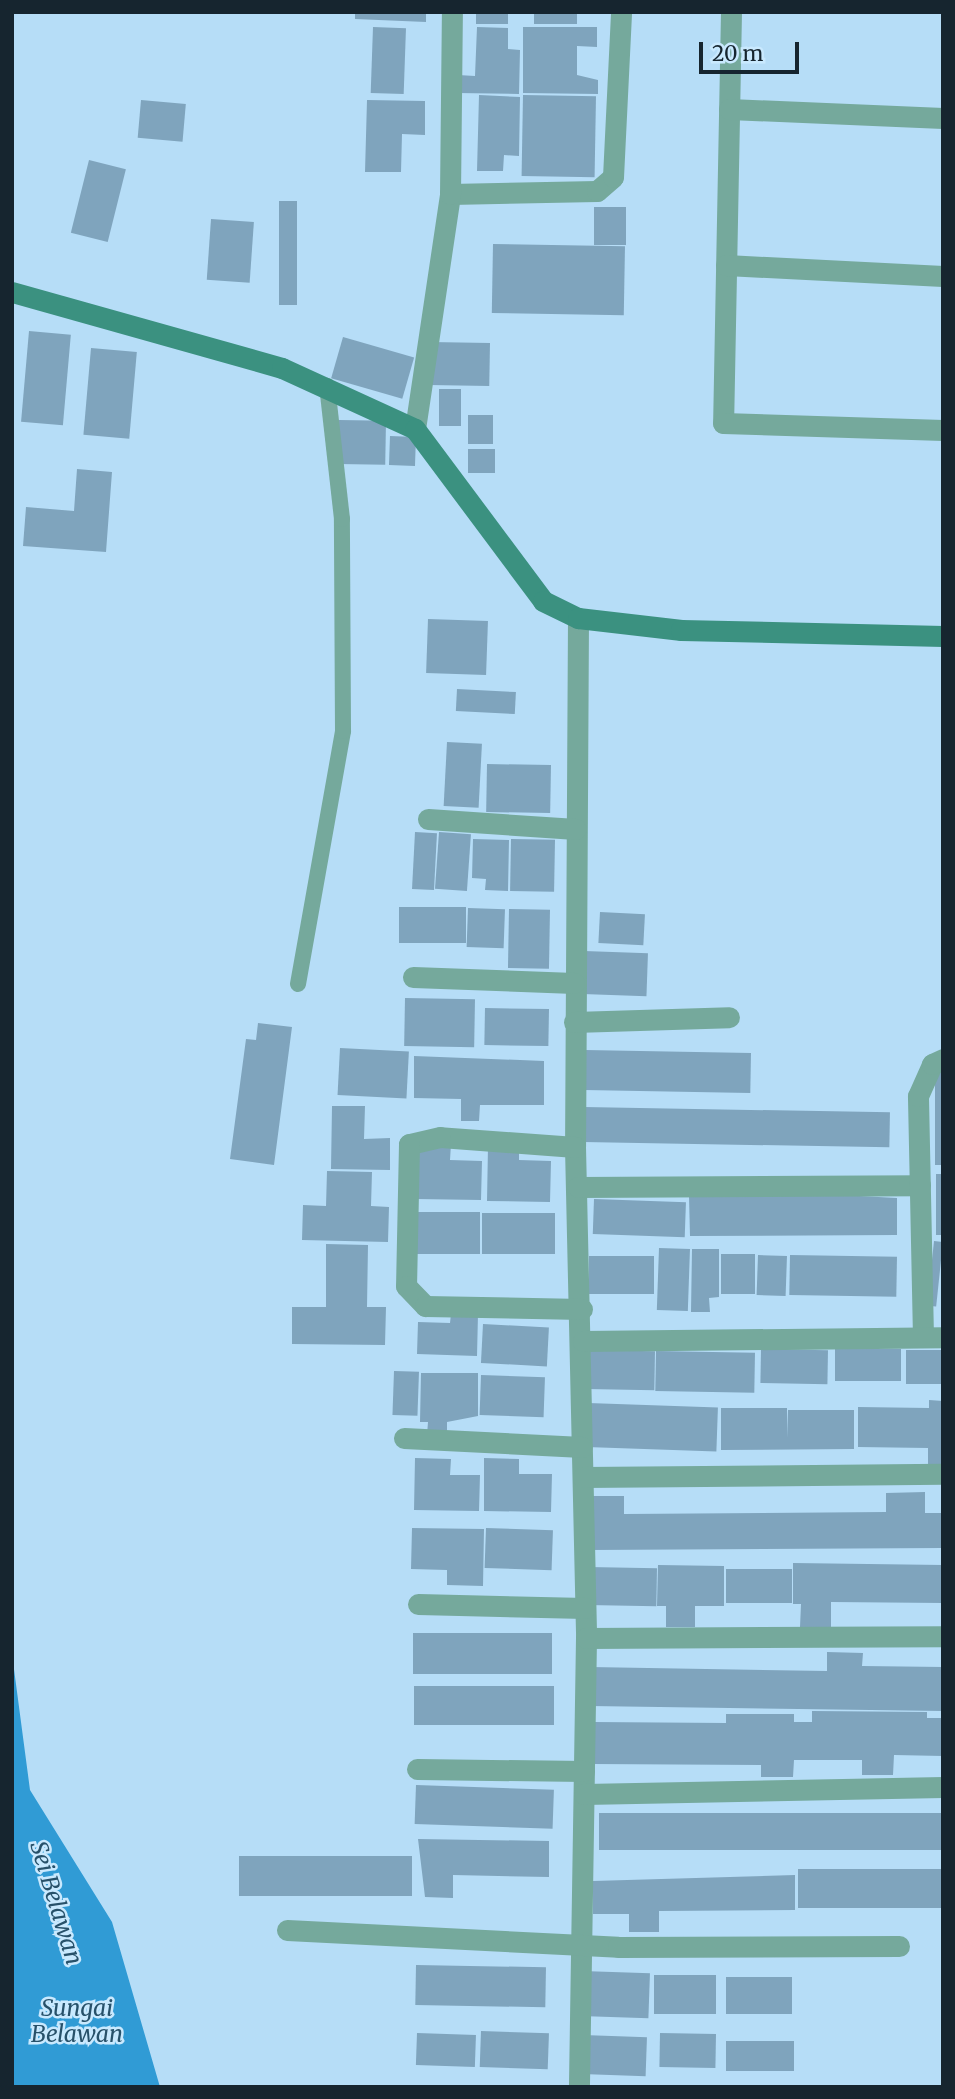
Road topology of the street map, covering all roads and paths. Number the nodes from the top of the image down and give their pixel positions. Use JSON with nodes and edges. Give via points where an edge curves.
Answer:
{"nodes":[{"id":1,"x":452,"y":12,"type":"edge"},
{"id":2,"x":621,"y":12,"type":"edge"},
{"id":3,"x":731,"y":12,"type":"edge"},
{"id":4,"x":729,"y":109,"type":"junction"},
{"id":5,"x":943,"y":118,"type":"edge"},
{"id":6,"x":450,"y":194,"type":"junction"},
{"id":7,"x":726,"y":265,"type":"junction"},
{"id":8,"x":943,"y":276,"type":"edge"},
{"id":9,"x":12,"y":292,"type":"edge"},
{"id":10,"x":327,"y":386,"type":"junction"},
{"id":11,"x":415,"y":429,"type":"junction"},
{"id":12,"x":943,"y":430,"type":"edge"},
{"id":13,"x":578,"y":618,"type":"junction"},
{"id":14,"x":943,"y":636,"type":"edge"},
{"id":15,"x":428,"y":819,"type":"dead end"},
{"id":16,"x":576,"y":829,"type":"junction"},
{"id":17,"x":413,"y":977,"type":"dead end"},
{"id":18,"x":574,"y":983,"type":"junction"},
{"id":19,"x":298,"y":984,"type":"dead end"},
{"id":20,"x":729,"y":1017,"type":"dead end"},
{"id":21,"x":574,"y":1022,"type":"junction"},
{"id":22,"x":943,"y":1059,"type":"edge"},
{"id":23,"x":575,"y":1147,"type":"junction"},
{"id":24,"x":920,"y":1185,"type":"junction"},
{"id":25,"x":578,"y":1187,"type":"junction"},
{"id":26,"x":582,"y":1309,"type":"junction"},
{"id":27,"x":933,"y":1337,"type":"edge"},
{"id":28,"x":583,"y":1341,"type":"junction"},
{"id":29,"x":404,"y":1438,"type":"dead end"},
{"id":30,"x":582,"y":1447,"type":"junction"},
{"id":31,"x":943,"y":1474,"type":"edge"},
{"id":32,"x":583,"y":1477,"type":"junction"},
{"id":33,"x":418,"y":1604,"type":"dead end"},
{"id":34,"x":585,"y":1608,"type":"junction"},
{"id":35,"x":943,"y":1636,"type":"edge"},
{"id":36,"x":586,"y":1638,"type":"junction"},
{"id":37,"x":417,"y":1769,"type":"dead end"},
{"id":38,"x":584,"y":1771,"type":"junction"},
{"id":39,"x":943,"y":1787,"type":"edge"},
{"id":40,"x":584,"y":1794,"type":"junction"},
{"id":41,"x":287,"y":1930,"type":"dead end"},
{"id":42,"x":582,"y":1944,"type":"junction"},
{"id":43,"x":899,"y":1946,"type":"dead end"},
{"id":44,"x":579,"y":2087,"type":"edge"}],
"edges":[{"from":1,"to":6,"type":"street"},
{"from":2,"to":6,"type":"street","via":[[613,177],[597,191]]},
{"from":3,"to":4,"type":"street"},
{"from":4,"to":5,"type":"street"},
{"from":4,"to":7,"type":"street"},
{"from":6,"to":11,"type":"street"},
{"from":7,"to":8,"type":"street"},
{"from":7,"to":12,"type":"street","via":[[723,423]]},
{"from":9,"to":10,"type":"street","via":[[172,333]]},
{"from":10,"to":11,"type":"street"},
{"from":10,"to":19,"type":"lane","via":[[342,519],[343,731]]},
{"from":11,"to":13,"type":"street","via":[[543,601]]},
{"from":13,"to":14,"type":"street","via":[[681,630]]},
{"from":13,"to":16,"type":"street"},
{"from":15,"to":16,"type":"street"},
{"from":16,"to":18,"type":"street"},
{"from":17,"to":18,"type":"street"},
{"from":18,"to":21,"type":"street"},
{"from":20,"to":21,"type":"street"},
{"from":21,"to":23,"type":"street"},
{"from":22,"to":24,"type":"street","via":[[932,1064],[918,1096]]},
{"from":23,"to":25,"type":"street"},
{"from":23,"to":26,"type":"street","via":[[440,1137],[409,1144],[406,1286],[425,1306]]},
{"from":24,"to":25,"type":"street"},
{"from":24,"to":27,"type":"street"},
{"from":25,"to":26,"type":"street"},
{"from":26,"to":28,"type":"street"},
{"from":27,"to":28,"type":"street"},
{"from":28,"to":30,"type":"street"},
{"from":29,"to":30,"type":"street"},
{"from":30,"to":32,"type":"street"},
{"from":31,"to":32,"type":"street"},
{"from":32,"to":34,"type":"street"},
{"from":33,"to":34,"type":"street"},
{"from":34,"to":36,"type":"street"},
{"from":35,"to":36,"type":"street"},
{"from":36,"to":38,"type":"street"},
{"from":37,"to":38,"type":"street"},
{"from":38,"to":40,"type":"street"},
{"from":39,"to":40,"type":"street"},
{"from":40,"to":42,"type":"street"},
{"from":41,"to":42,"type":"street"},
{"from":42,"to":43,"type":"street"},
{"from":42,"to":44,"type":"street"}]}
